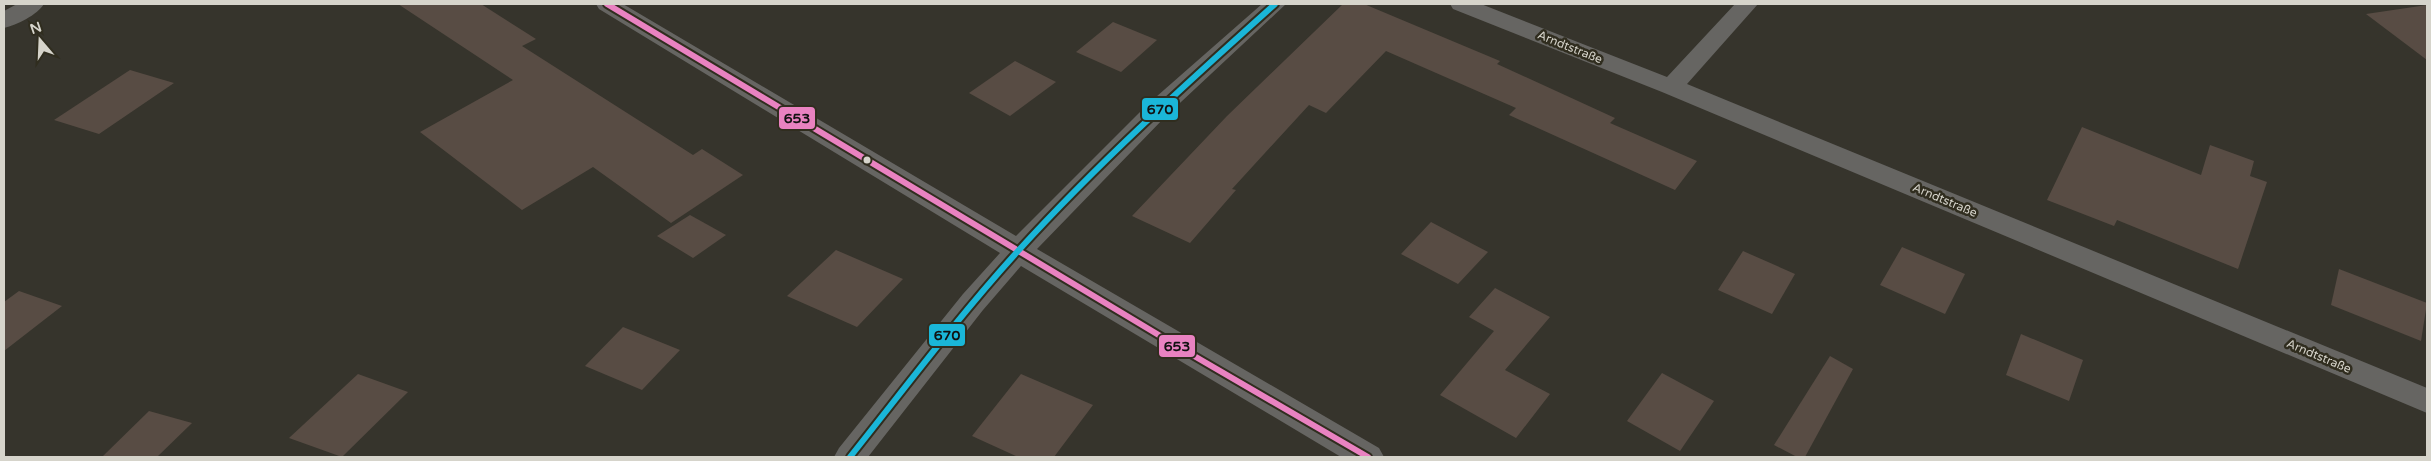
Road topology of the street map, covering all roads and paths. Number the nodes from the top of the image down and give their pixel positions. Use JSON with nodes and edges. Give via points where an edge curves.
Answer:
{"nodes":[{"id":1,"x":33,"y":4,"type":"edge"},
{"id":2,"x":607,"y":4,"type":"edge"},
{"id":3,"x":1276,"y":4,"type":"edge"},
{"id":4,"x":1461,"y":4,"type":"edge"},
{"id":5,"x":1747,"y":4,"type":"edge"},
{"id":6,"x":4,"y":21,"type":"edge"},
{"id":7,"x":1671,"y":87,"type":"junction"},
{"id":8,"x":1019,"y":250,"type":"junction"},
{"id":9,"x":2427,"y":401,"type":"edge"},
{"id":10,"x":850,"y":457,"type":"edge"},
{"id":11,"x":1368,"y":457,"type":"edge"}],
"edges":[{"from":1,"to":6,"type":"street"},
{"from":2,"to":8,"type":"street"},
{"from":3,"to":8,"type":"street","via":[[1157,110]]},
{"from":4,"to":7,"type":"street","name":"Arndtstraße"},
{"from":5,"to":7,"type":"street"},
{"from":7,"to":9,"type":"street","name":"Arndtstraße"},
{"from":8,"to":10,"type":"street","via":[[973,302]]},
{"from":8,"to":11,"type":"street"}]}
